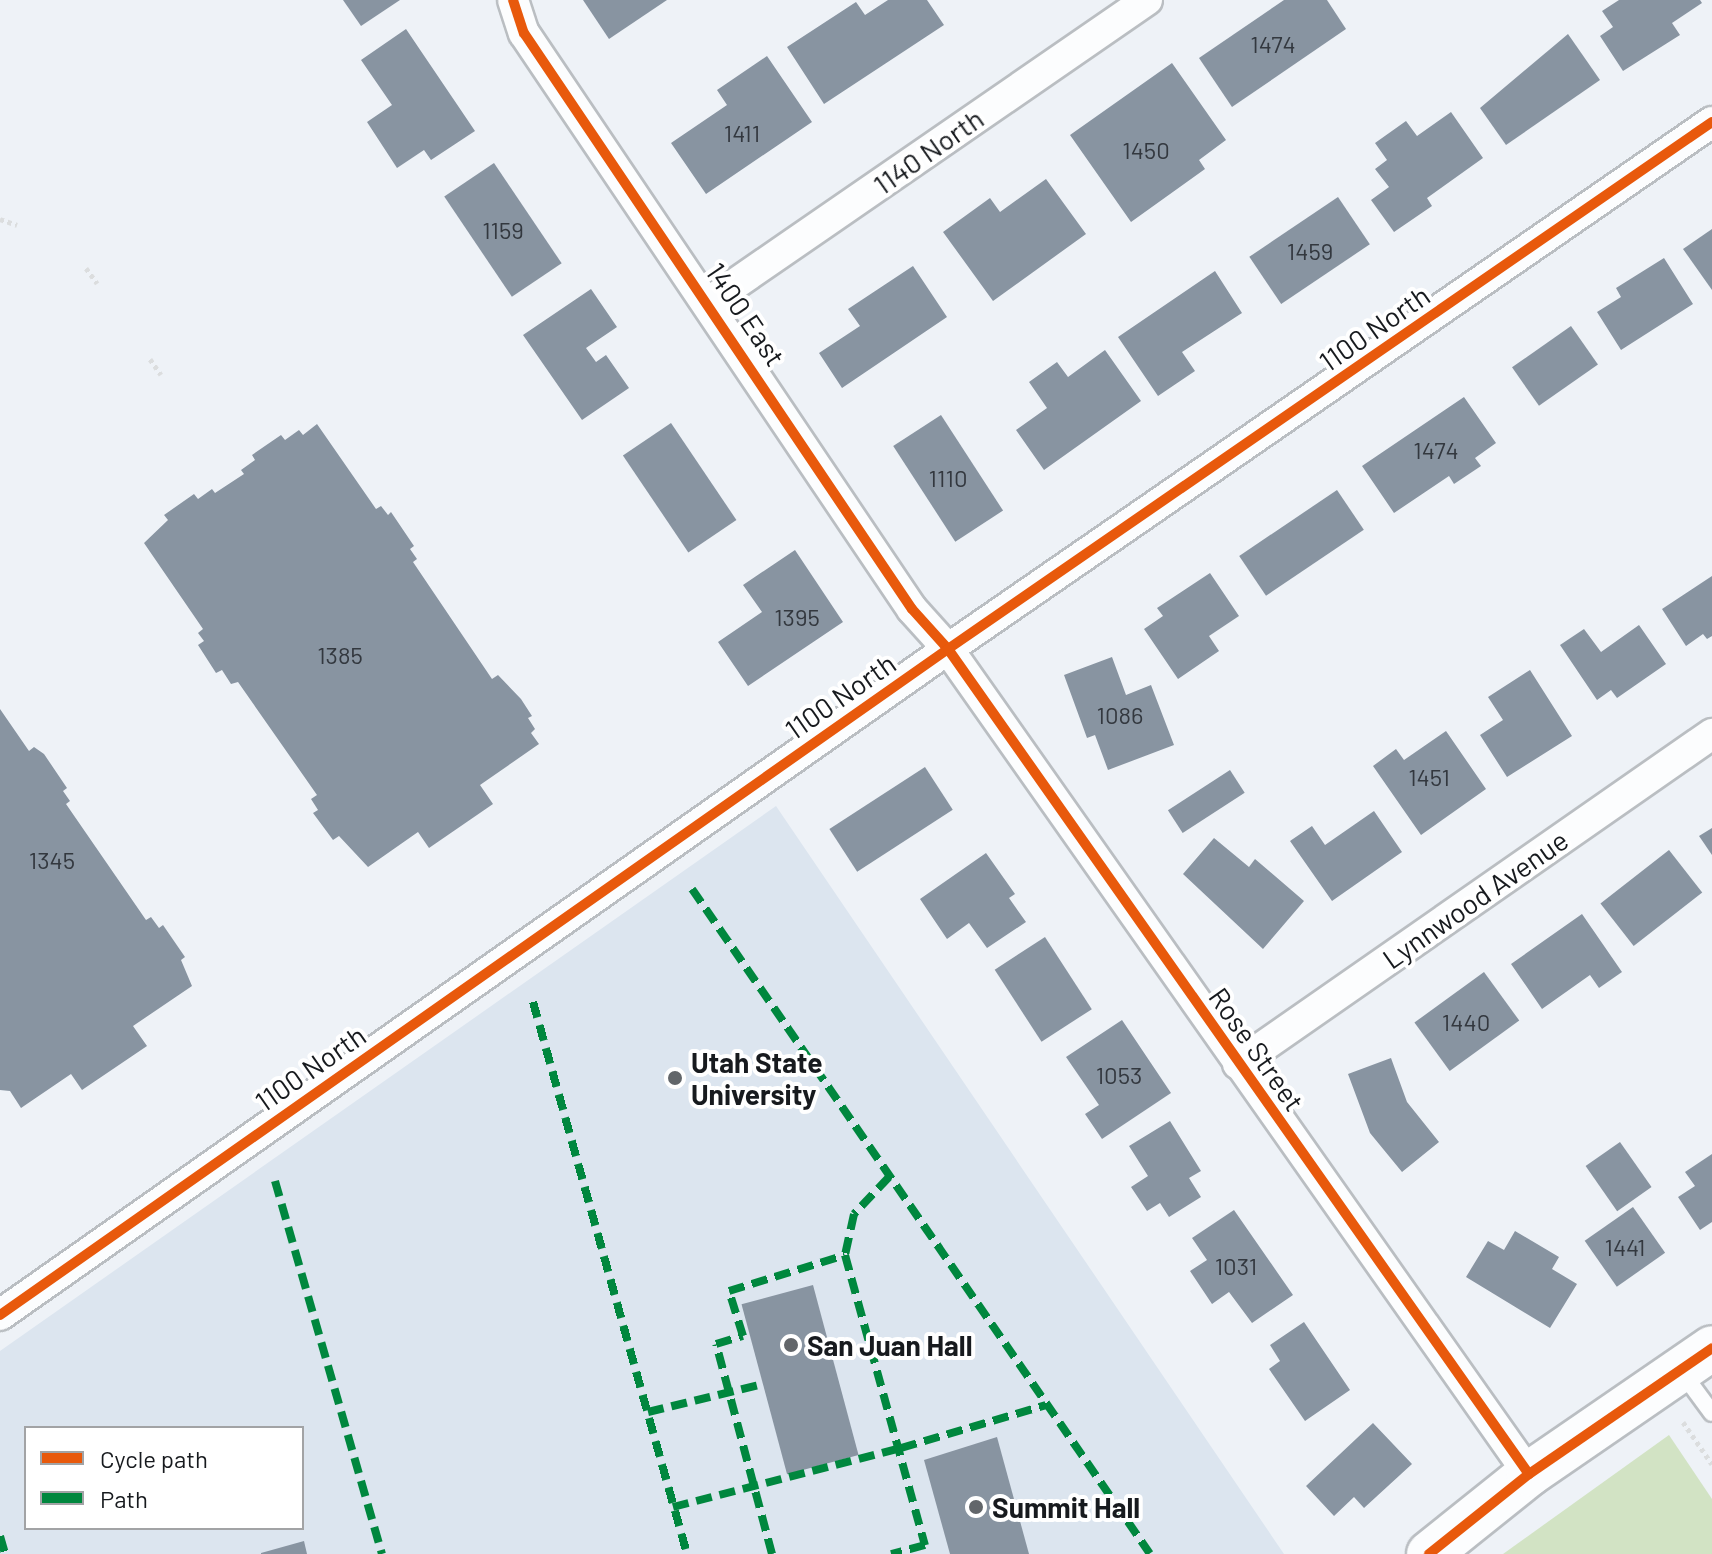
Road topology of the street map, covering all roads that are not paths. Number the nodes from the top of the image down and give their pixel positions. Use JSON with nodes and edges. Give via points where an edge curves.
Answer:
{"nodes":[{"id":1,"x":513,"y":0,"type":"edge"},
{"id":2,"x":1147,"y":0,"type":"edge"},
{"id":3,"x":1712,"y":122,"type":"edge"},
{"id":4,"x":709,"y":302,"type":"junction"},
{"id":5,"x":948,"y":649,"type":"junction"},
{"id":6,"x":1712,"y":734,"type":"edge"},
{"id":7,"x":1238,"y":1064,"type":"junction"},
{"id":8,"x":0,"y":1315,"type":"edge"},
{"id":9,"x":1696,"y":1359,"type":"edge"},
{"id":10,"x":1712,"y":1413,"type":"edge"},
{"id":11,"x":1529,"y":1474,"type":"junction"},
{"id":12,"x":1429,"y":1554,"type":"edge"}],
"edges":[{"from":1,"to":4,"type":"street","name":"1400 East","via":[[524,33]]},
{"from":2,"to":4,"type":"street","name":"1140 North"},
{"from":3,"to":5,"type":"street","name":"1100 North"},
{"from":4,"to":5,"type":"street","name":"1400 East","via":[[912,609]]},
{"from":5,"to":7,"type":"street","name":"Rose Street"},
{"from":5,"to":8,"type":"street","name":"1100 North"},
{"from":6,"to":7,"type":"street","name":"Lynnwood Avenue"},
{"from":7,"to":11,"type":"street","name":"Rose Street"},
{"from":9,"to":10,"type":"lane"},
{"from":9,"to":11,"type":"street"},
{"from":11,"to":12,"type":"street"}]}
